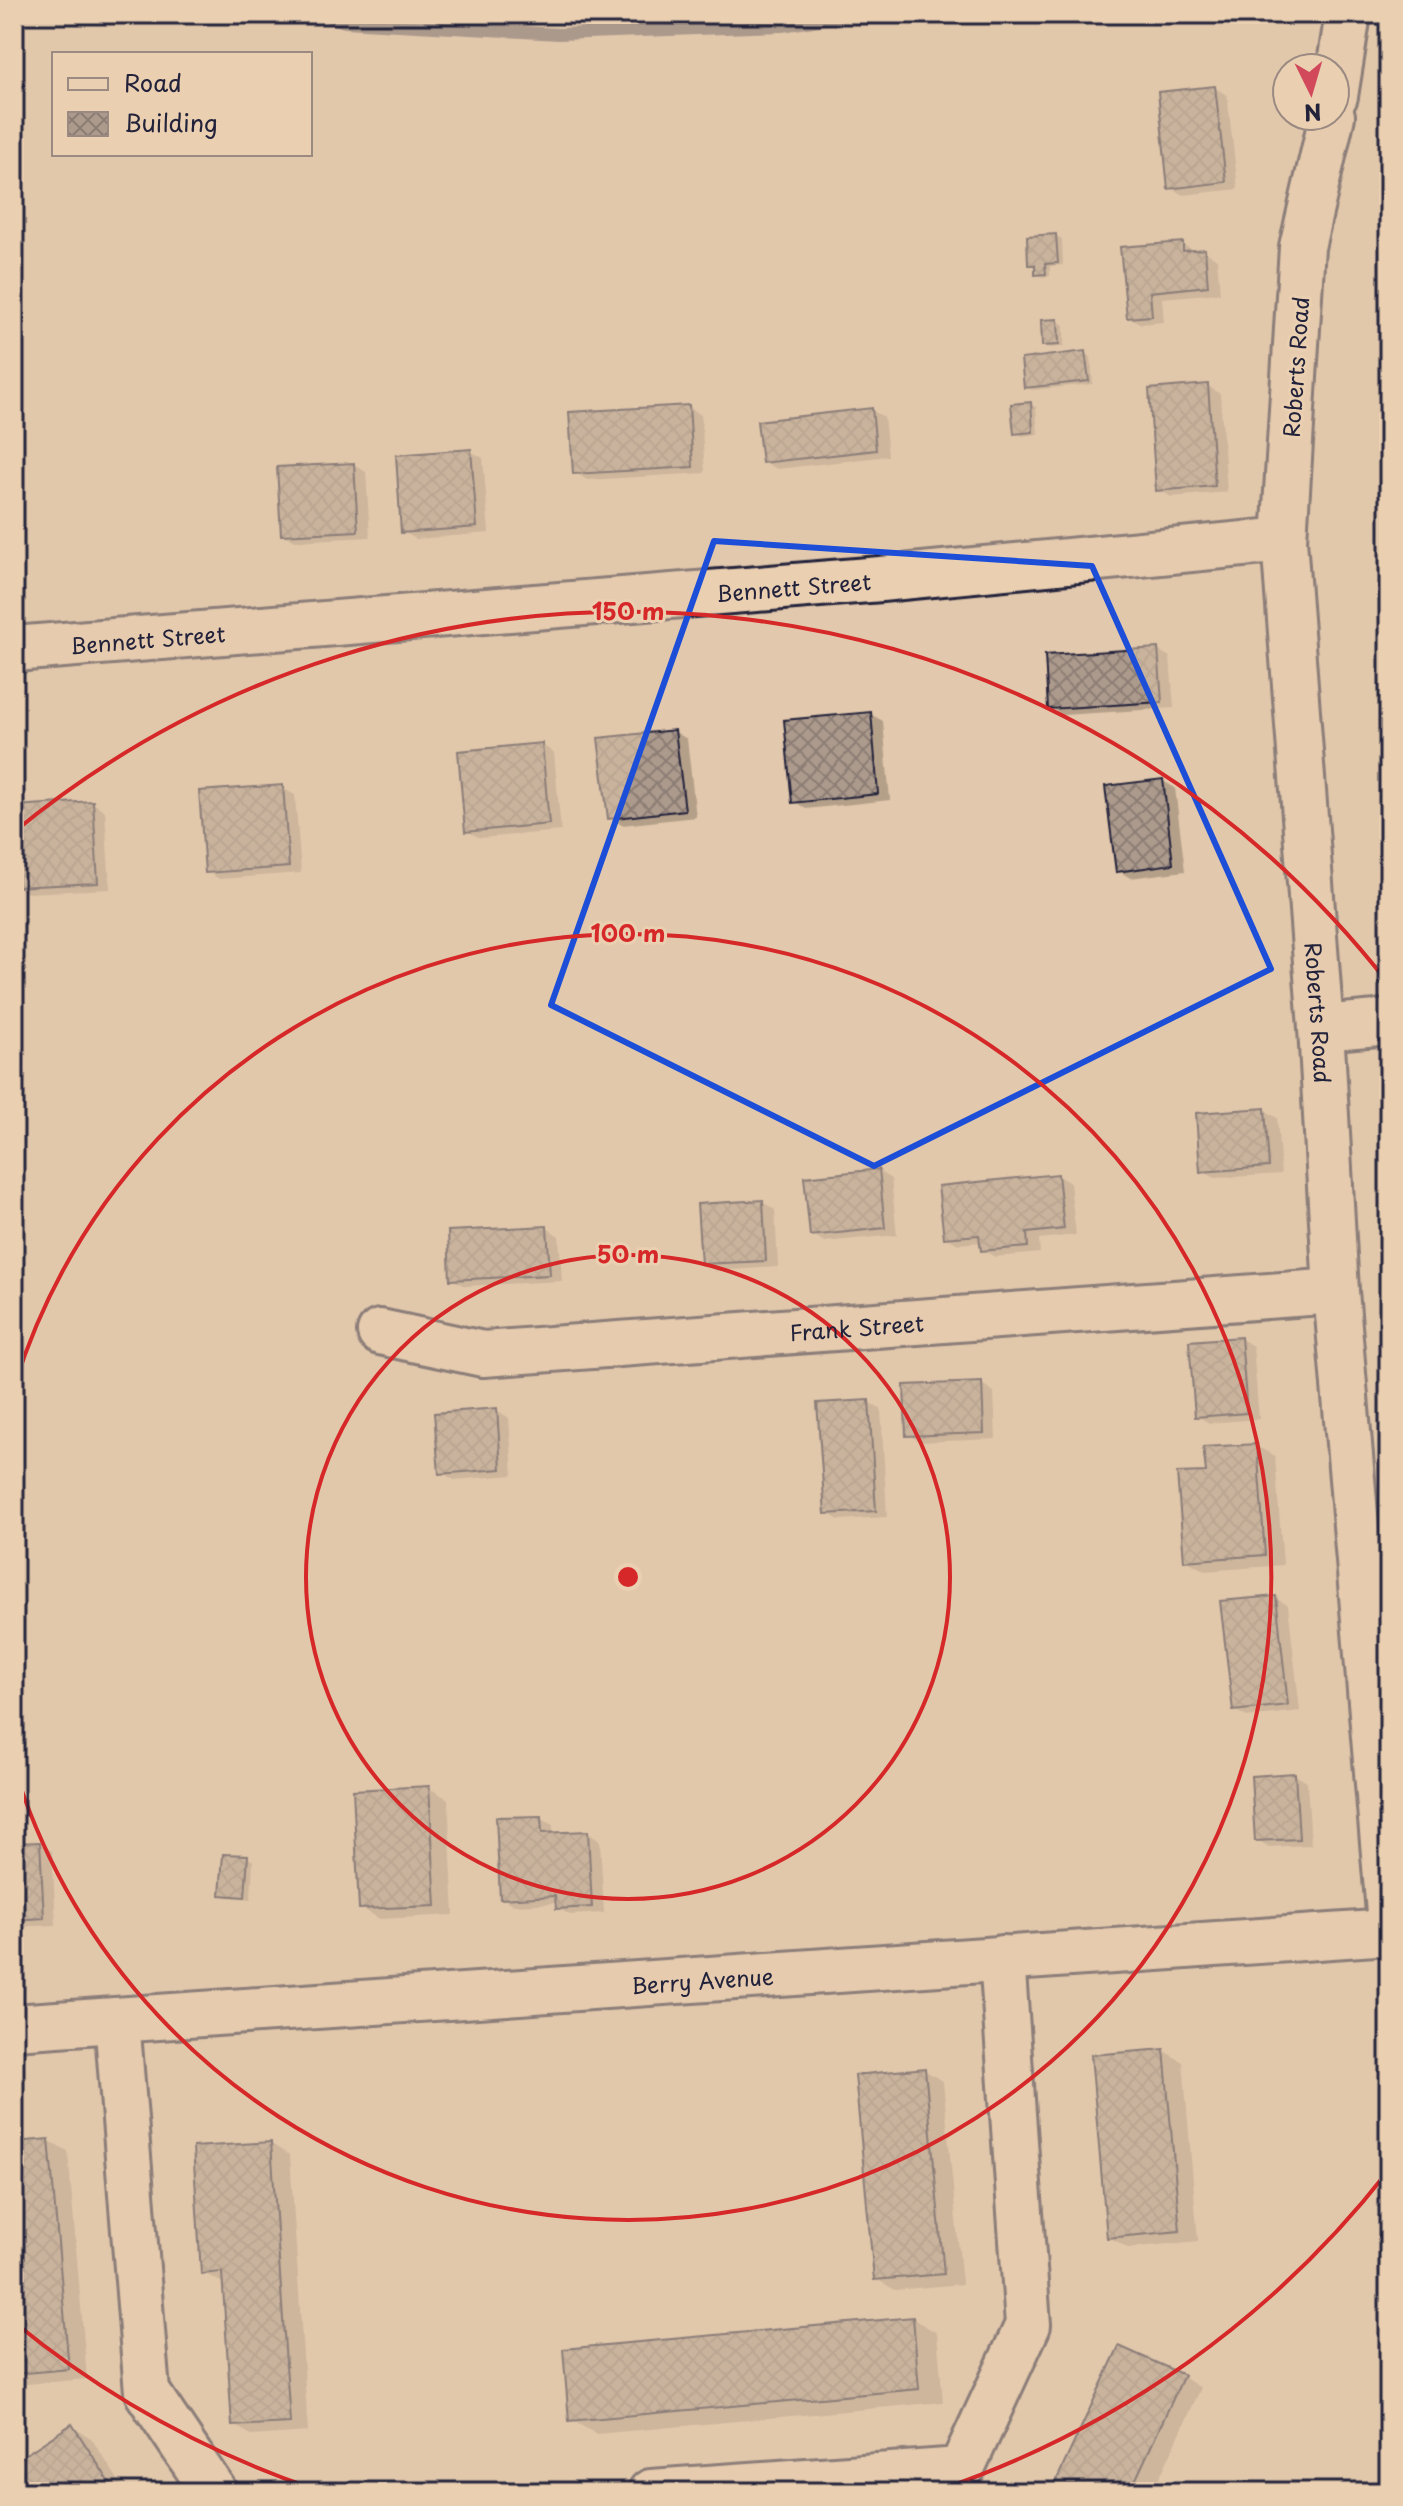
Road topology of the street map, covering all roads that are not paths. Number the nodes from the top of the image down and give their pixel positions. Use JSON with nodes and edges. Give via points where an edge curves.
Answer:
{"nodes":[{"id":1,"x":1348,"y":14,"type":"edge"},
{"id":2,"x":1342,"y":52,"type":"edge"},
{"id":3,"x":1328,"y":132,"type":"edge"},
{"id":4,"x":1284,"y":540,"type":"junction"},
{"id":5,"x":14,"y":649,"type":"edge"},
{"id":6,"x":1389,"y":1022,"type":"edge"},
{"id":7,"x":1321,"y":1028,"type":"junction"},
{"id":8,"x":1336,"y":1291,"type":"junction"},
{"id":9,"x":380,"y":1332,"type":"dead end"},
{"id":10,"x":1389,"y":1913,"type":"edge"},
{"id":11,"x":1389,"y":1932,"type":"edge"},
{"id":12,"x":1002,"y":1958,"type":"junction"},
{"id":13,"x":117,"y":2020,"type":"junction"},
{"id":14,"x":14,"y":2027,"type":"edge"},
{"id":15,"x":214,"y":2492,"type":"edge"},
{"id":16,"x":651,"y":2492,"type":"edge"}],
"edges":[{"from":1,"to":2,"type":"street"},
{"from":3,"to":4,"type":"street","name":"Roberts Road","via":[[1302,247]]},
{"from":4,"to":5,"type":"street","name":"Bennett Street","via":[[881,579]]},
{"from":4,"to":7,"type":"street","name":"Roberts Road"},
{"from":6,"to":7,"type":"street"},
{"from":7,"to":8,"type":"street","name":"Roberts Road"},
{"from":8,"to":9,"type":"street","name":"Frank Street","via":[[483,1354]]},
{"from":8,"to":10,"type":"street","name":"Roberts Road"},
{"from":11,"to":12,"type":"street","name":"Berry Avenue"},
{"from":12,"to":13,"type":"street","name":"Berry Avenue"},
{"from":12,"to":16,"type":"street","via":[[1028,2325],[961,2470]]},
{"from":13,"to":14,"type":"street","name":"Berry Avenue"},
{"from":13,"to":15,"type":"street","via":[[147,2392]]}]}
